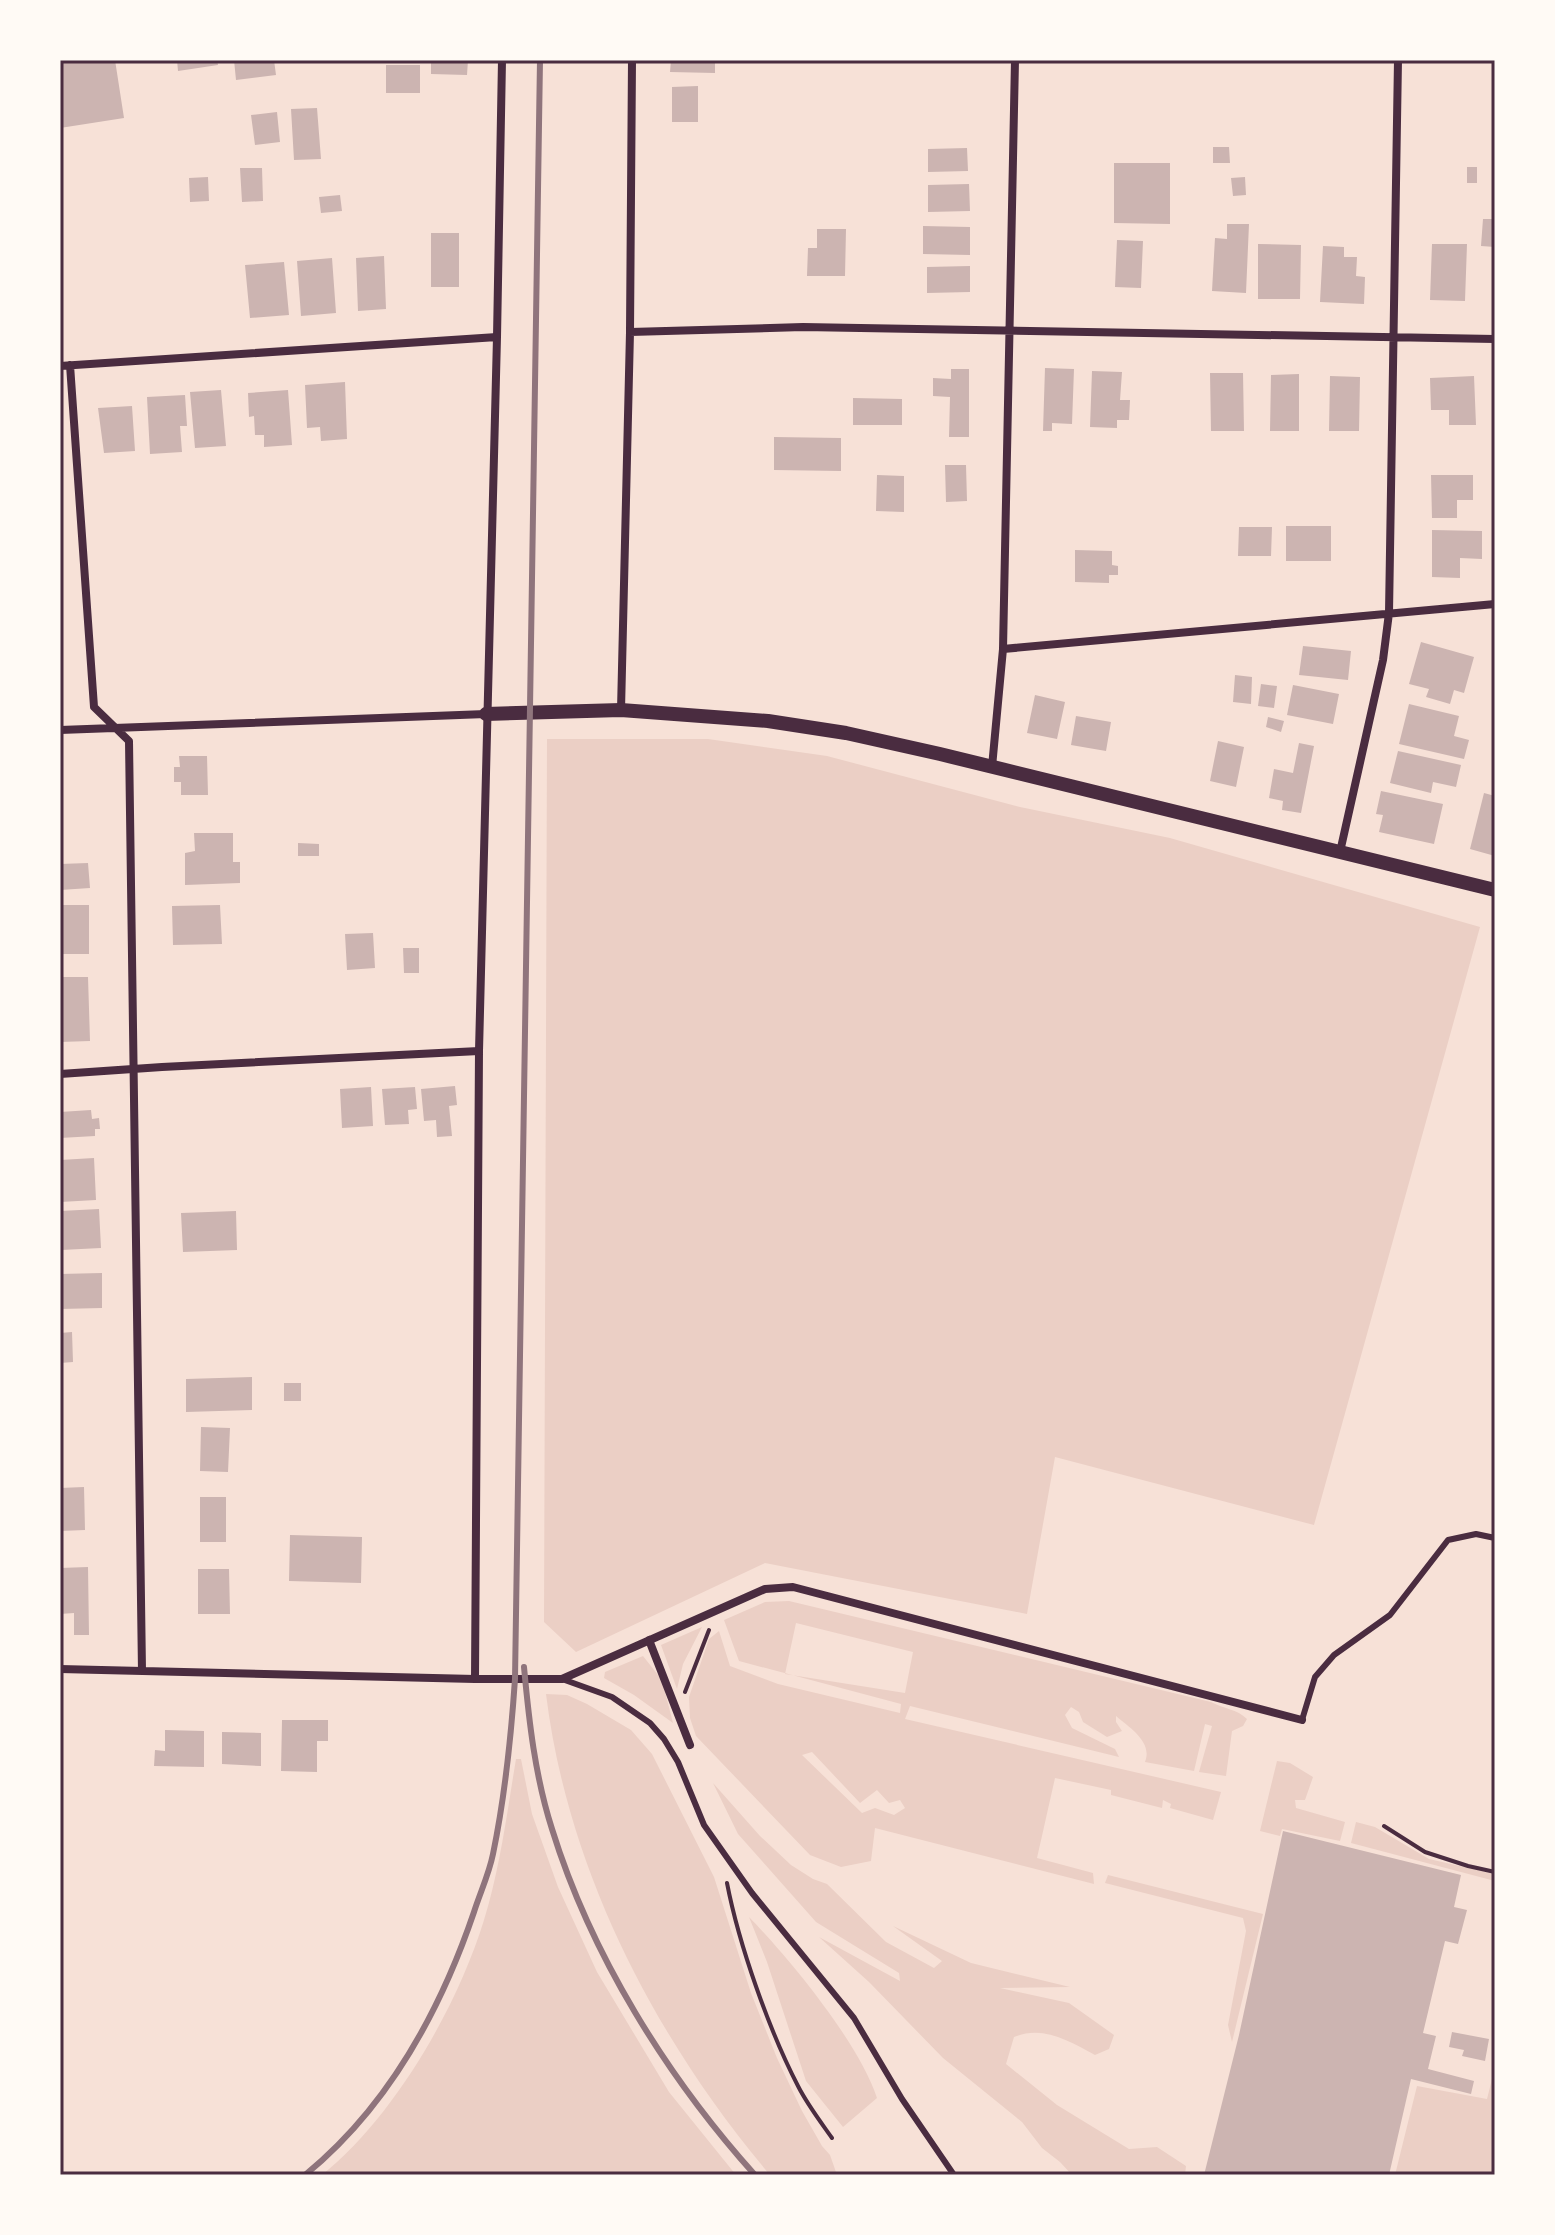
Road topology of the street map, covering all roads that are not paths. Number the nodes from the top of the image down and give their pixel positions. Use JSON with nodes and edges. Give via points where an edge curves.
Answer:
{"nodes":[{"id":1,"x":502,"y":60,"type":"edge"},
{"id":2,"x":632,"y":60,"type":"edge"},
{"id":3,"x":1015,"y":60,"type":"edge"},
{"id":4,"x":1398,"y":60,"type":"edge"},
{"id":5,"x":1011,"y":330,"type":"junction"},
{"id":6,"x":630,"y":332,"type":"junction"},
{"id":7,"x":497,"y":337,"type":"junction"},
{"id":8,"x":1394,"y":338,"type":"junction"},
{"id":9,"x":1495,"y":339,"type":"edge"},
{"id":10,"x":65,"y":365,"type":"edge"},
{"id":11,"x":1495,"y":604,"type":"edge"},
{"id":12,"x":1389,"y":613,"type":"junction"},
{"id":13,"x":1003,"y":649,"type":"junction"},
{"id":14,"x":621,"y":710,"type":"junction"},
{"id":15,"x":486,"y":714,"type":"junction"},
{"id":16,"x":114,"y":727,"type":"junction"},
{"id":17,"x":60,"y":730,"type":"edge"},
{"id":18,"x":992,"y":767,"type":"junction"},
{"id":19,"x":1340,"y":852,"type":"junction"},
{"id":20,"x":1495,"y":890,"type":"edge"},
{"id":21,"x":479,"y":1051,"type":"junction"},
{"id":22,"x":133,"y":1070,"type":"junction"},
{"id":23,"x":60,"y":1074,"type":"edge"},
{"id":24,"x":1495,"y":1538,"type":"edge"},
{"id":25,"x":649,"y":1640,"type":"junction"},
{"id":26,"x":60,"y":1669,"type":"edge"},
{"id":27,"x":142,"y":1671,"type":"junction"},
{"id":28,"x":475,"y":1679,"type":"junction"},
{"id":29,"x":562,"y":1679,"type":"junction"},
{"id":30,"x":1302,"y":1720,"type":"joint"},
{"id":31,"x":690,"y":1745,"type":"dead end"},
{"id":32,"x":954,"y":2175,"type":"edge"}],
"edges":[{"from":1,"to":7,"type":"street"},
{"from":2,"to":6,"type":"street"},
{"from":3,"to":5,"type":"street"},
{"from":4,"to":8,"type":"street"},
{"from":5,"to":6,"type":"street","via":[[775,327]]},
{"from":5,"to":8,"type":"street"},
{"from":5,"to":13,"type":"street"},
{"from":6,"to":14,"type":"street"},
{"from":7,"to":10,"type":"street"},
{"from":7,"to":15,"type":"street"},
{"from":8,"to":9,"type":"street"},
{"from":8,"to":12,"type":"street"},
{"from":10,"to":16,"type":"street","via":[[94,707]]},
{"from":11,"to":12,"type":"street"},
{"from":12,"to":13,"type":"street"},
{"from":12,"to":19,"type":"street"},
{"from":13,"to":18,"type":"street"},
{"from":14,"to":15,"type":"street"},
{"from":14,"to":18,"type":"street","via":[[784,723]]},
{"from":15,"to":16,"type":"street"},
{"from":15,"to":21,"type":"street"},
{"from":16,"to":17,"type":"street"},
{"from":16,"to":22,"type":"street","via":[[129,741]]},
{"from":18,"to":19,"type":"street"},
{"from":19,"to":20,"type":"street"},
{"from":21,"to":22,"type":"street"},
{"from":21,"to":28,"type":"street"},
{"from":22,"to":23,"type":"street"},
{"from":22,"to":27,"type":"street"},
{"from":24,"to":30,"type":"lane","via":[[1476,1534],[1448,1540],[1390,1615],[1334,1655],[1315,1677]]},
{"from":25,"to":29,"type":"street"},
{"from":25,"to":30,"type":"street","via":[[765,1589],[793,1587]]},
{"from":25,"to":31,"type":"street"},
{"from":26,"to":27,"type":"street"},
{"from":27,"to":28,"type":"street"},
{"from":28,"to":29,"type":"street"},
{"from":29,"to":32,"type":"lane","via":[[612,1697],[664,1739],[704,1825],[854,2018]]}]}
